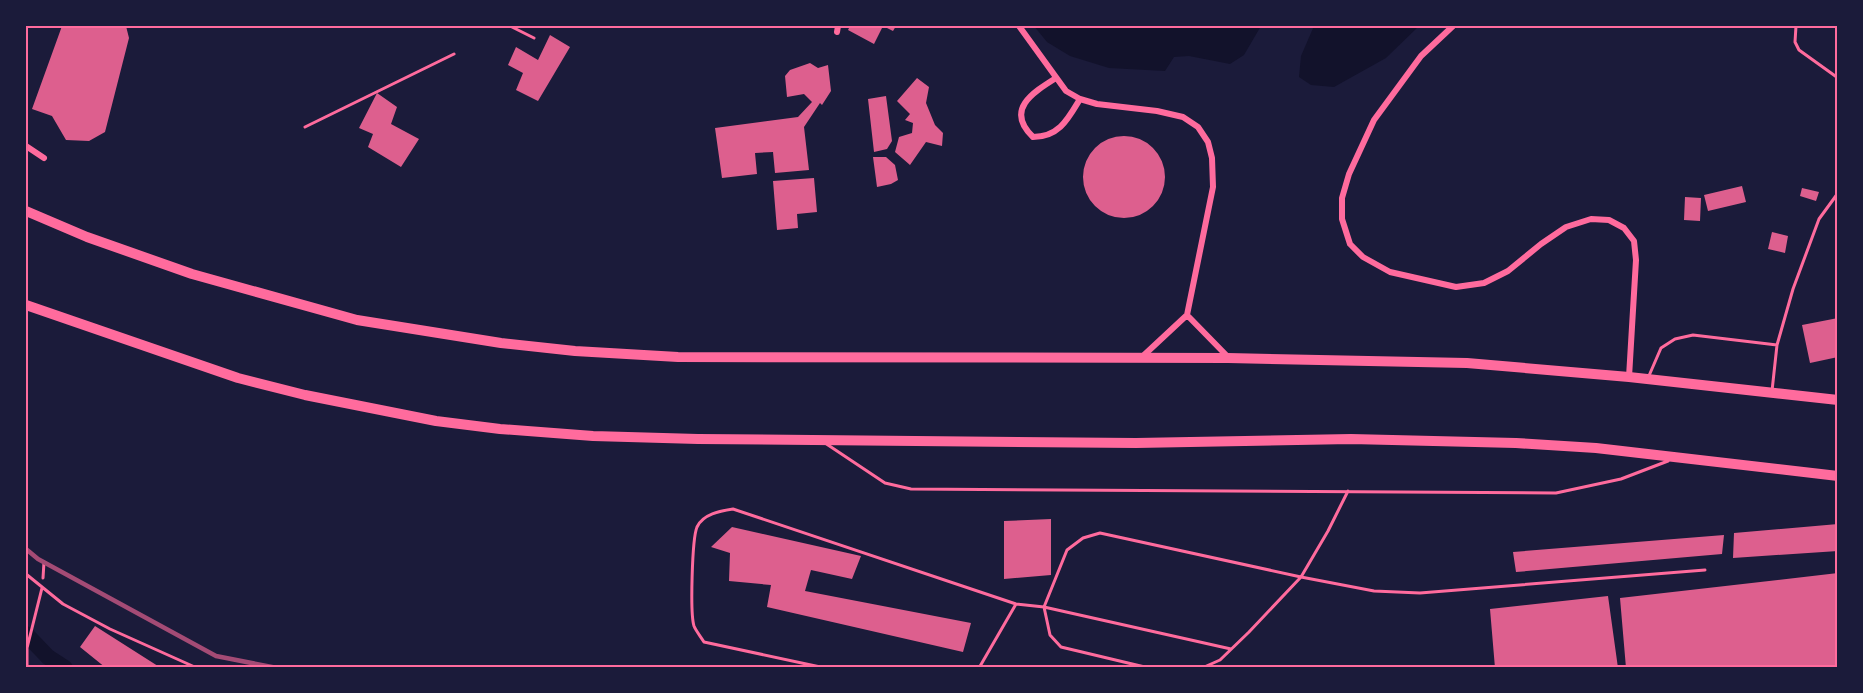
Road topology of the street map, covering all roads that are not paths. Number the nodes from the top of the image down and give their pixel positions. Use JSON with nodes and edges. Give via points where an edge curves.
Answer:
{"nodes":[{"id":1,"x":510,"y":26,"type":"edge"},
{"id":2,"x":1019,"y":26,"type":"edge"},
{"id":3,"x":1453,"y":26,"type":"edge"},
{"id":4,"x":1796,"y":26,"type":"edge"},
{"id":5,"x":534,"y":38,"type":"dead end"},
{"id":6,"x":454,"y":54,"type":"dead end"},
{"id":7,"x":1056,"y":78,"type":"junction"},
{"id":8,"x":1838,"y":78,"type":"edge"},
{"id":9,"x":1080,"y":99,"type":"junction"},
{"id":10,"x":305,"y":127,"type":"dead end"},
{"id":11,"x":26,"y":146,"type":"edge"},
{"id":12,"x":44,"y":158,"type":"dead end"},
{"id":13,"x":1838,"y":193,"type":"edge"},
{"id":14,"x":26,"y":211,"type":"edge"},
{"id":15,"x":26,"y":305,"type":"edge"},
{"id":16,"x":1187,"y":315,"type":"junction"},
{"id":17,"x":1777,"y":345,"type":"junction"},
{"id":18,"x":1228,"y":358,"type":"junction"},
{"id":19,"x":1140,"y":359,"type":"junction"},
{"id":20,"x":1629,"y":377,"type":"junction"},
{"id":21,"x":1647,"y":380,"type":"junction"},
{"id":22,"x":1772,"y":393,"type":"junction"},
{"id":23,"x":1838,"y":400,"type":"edge"},
{"id":24,"x":819,"y":439,"type":"junction"},
{"id":25,"x":1677,"y":457,"type":"junction"},
{"id":26,"x":1838,"y":476,"type":"edge"},
{"id":27,"x":1348,"y":491,"type":"junction"},
{"id":28,"x":1705,"y":570,"type":"dead end"},
{"id":29,"x":26,"y":574,"type":"edge"},
{"id":30,"x":1300,"y":577,"type":"junction"},
{"id":31,"x":42,"y":588,"type":"junction"},
{"id":32,"x":1016,"y":604,"type":"junction"},
{"id":33,"x":1044,"y":607,"type":"junction"},
{"id":34,"x":27,"y":648,"type":"edge"},
{"id":35,"x":1231,"y":649,"type":"junction"},
{"id":36,"x":27,"y":668,"type":"edge"},
{"id":37,"x":197,"y":668,"type":"edge"},
{"id":38,"x":825,"y":668,"type":"edge"},
{"id":39,"x":979,"y":668,"type":"edge"},
{"id":40,"x":1149,"y":668,"type":"edge"},
{"id":41,"x":1202,"y":668,"type":"edge"}],
"edges":[{"from":1,"to":5,"type":"lane"},
{"from":2,"to":7,"type":"street"},
{"from":3,"to":20,"type":"street","via":[[1421,56],[1374,120],[1342,198],[1342,219],[1350,244],[1390,272],[1456,287],[1484,283],[1508,271],[1566,227],[1591,219],[1609,220],[1624,228],[1634,241]]},
{"from":4,"to":8,"type":"lane","via":[[1798,50]]},
{"from":6,"to":10,"type":"lane"},
{"from":7,"to":9,"type":"street","via":[[1066,91]]},
{"from":7,"to":9,"type":"street","via":[[1032,95],[1023,107],[1020,116],[1024,128],[1033,137],[1056,132]]},
{"from":9,"to":16,"type":"street","via":[[1183,117],[1198,127],[1208,142],[1213,187]]},
{"from":11,"to":12,"type":"street"},
{"from":13,"to":17,"type":"lane","via":[[1819,219],[1792,289]]},
{"from":14,"to":19,"type":"highway","via":[[192,274],[269,296],[357,320],[501,344],[678,357]]},
{"from":15,"to":24,"type":"highway","via":[[238,378],[436,421],[593,436]]},
{"from":16,"to":18,"type":"street"},
{"from":16,"to":19,"type":"street"},
{"from":17,"to":21,"type":"lane","via":[[1693,335],[1675,339],[1661,348]]},
{"from":17,"to":22,"type":"lane"},
{"from":18,"to":19,"type":"highway"},
{"from":18,"to":20,"type":"highway","via":[[1467,363]]},
{"from":20,"to":21,"type":"highway"},
{"from":21,"to":22,"type":"highway"},
{"from":22,"to":23,"type":"highway"},
{"from":24,"to":25,"type":"highway","via":[[1136,443],[1351,439],[1528,444]]},
{"from":24,"to":27,"type":"lane","via":[[885,483],[911,489]]},
{"from":25,"to":26,"type":"highway"},
{"from":25,"to":27,"type":"lane","via":[[1621,479],[1556,493]]},
{"from":27,"to":30,"type":"lane"},
{"from":28,"to":30,"type":"lane","via":[[1420,592],[1374,591]]},
{"from":29,"to":31,"type":"lane"},
{"from":30,"to":33,"type":"lane","via":[[1100,533],[1083,538],[1067,550]]},
{"from":30,"to":35,"type":"lane"},
{"from":31,"to":34,"type":"lane"},
{"from":31,"to":37,"type":"lane","via":[[110,629]]},
{"from":32,"to":33,"type":"lane"},
{"from":32,"to":38,"type":"lane","via":[[733,509],[706,517],[697,528],[692,563],[694,626],[704,642]]},
{"from":32,"to":39,"type":"lane"},
{"from":33,"to":35,"type":"lane"},
{"from":33,"to":40,"type":"lane","via":[[1050,635],[1061,647]]},
{"from":34,"to":36,"type":"lane"},
{"from":35,"to":41,"type":"lane","via":[[1220,660]]}]}
